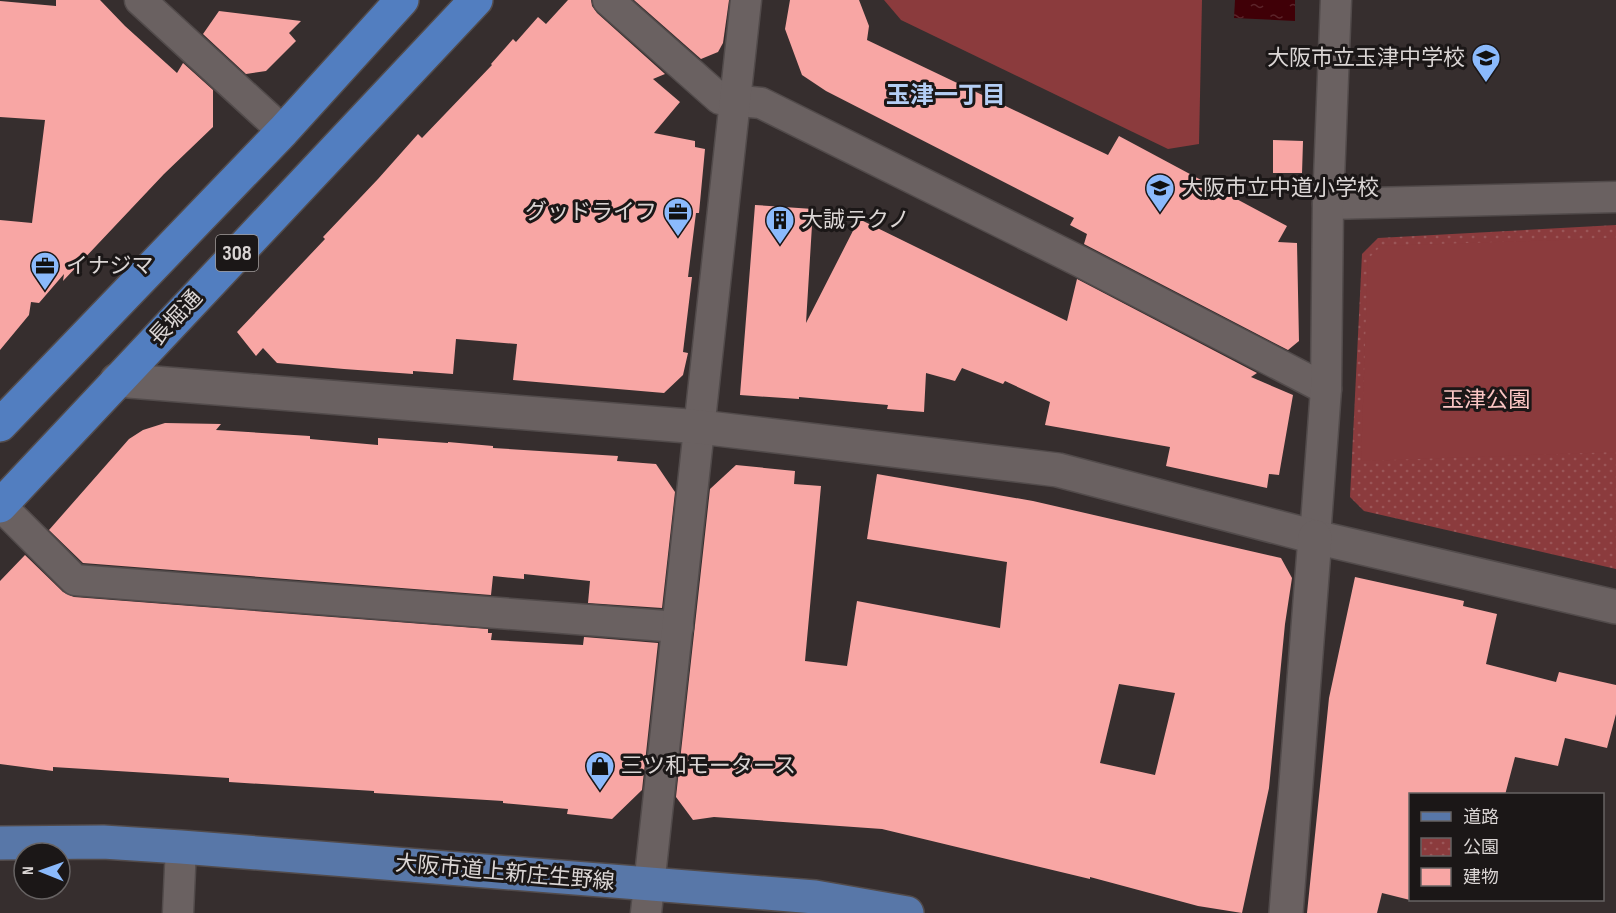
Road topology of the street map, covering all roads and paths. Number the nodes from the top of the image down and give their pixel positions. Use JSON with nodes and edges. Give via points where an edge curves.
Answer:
{"nodes":[{"id":1,"x":140,"y":0,"type":"edge"},
{"id":2,"x":402,"y":0,"type":"edge"},
{"id":3,"x":476,"y":0,"type":"edge"},
{"id":4,"x":608,"y":0,"type":"edge"},
{"id":5,"x":746,"y":0,"type":"edge"},
{"id":6,"x":1336,"y":0,"type":"edge"},
{"id":7,"x":735,"y":100,"type":"junction"},
{"id":8,"x":283,"y":131,"type":"junction"},
{"id":9,"x":1616,"y":197,"type":"edge"},
{"id":10,"x":1328,"y":204,"type":"junction"},
{"id":11,"x":117,"y":380,"type":"junction"},
{"id":12,"x":1326,"y":389,"type":"junction"},
{"id":13,"x":0,"y":424,"type":"edge"},
{"id":14,"x":700,"y":427,"type":"junction"},
{"id":15,"x":0,"y":506,"type":"edge"},
{"id":16,"x":1315,"y":537,"type":"junction"},
{"id":17,"x":1616,"y":607,"type":"edge"},
{"id":18,"x":678,"y":627,"type":"junction"},
{"id":19,"x":0,"y":830,"type":"edge"},
{"id":20,"x":103,"y":842,"type":"junction"},
{"id":21,"x":0,"y":843,"type":"edge"},
{"id":22,"x":181,"y":847,"type":"junction"},
{"id":23,"x":648,"y":899,"type":"edge"},
{"id":24,"x":178,"y":913,"type":"edge"},
{"id":25,"x":907,"y":913,"type":"edge"},
{"id":26,"x":1286,"y":913,"type":"edge"}],
"edges":[{"from":1,"to":8,"type":"street"},
{"from":2,"to":8,"type":"highway","number":"308"},
{"from":3,"to":11,"type":"highway","name":"長堀通","number":"308"},
{"from":4,"to":7,"type":"street","via":[[720,99]]},
{"from":5,"to":7,"type":"street"},
{"from":6,"to":10,"type":"street"},
{"from":7,"to":12,"type":"street","via":[[761,103]]},
{"from":7,"to":14,"type":"street"},
{"from":8,"to":13,"type":"highway","number":"308"},
{"from":9,"to":10,"type":"street"},
{"from":10,"to":12,"type":"street"},
{"from":11,"to":14,"type":"street"},
{"from":11,"to":15,"type":"highway","name":"長堀通","number":"308"},
{"from":12,"to":16,"type":"street"},
{"from":14,"to":16,"type":"street","via":[[1058,470]]},
{"from":14,"to":18,"type":"street"},
{"from":15,"to":18,"type":"street","via":[[75,580]]},
{"from":16,"to":17,"type":"street"},
{"from":16,"to":26,"type":"street"},
{"from":18,"to":23,"type":"street"},
{"from":19,"to":20,"type":"main road","name":"大阪市道上新庄生野線"},
{"from":20,"to":21,"type":"main road","name":"大阪市道上新庄生野線"},
{"from":20,"to":22,"type":"main road","name":"大阪市道上新庄生野線"},
{"from":22,"to":23,"type":"main road","name":"大阪市道上新庄生野線"},
{"from":22,"to":24,"type":"street"},
{"from":23,"to":25,"type":"main road","name":"大阪市道上新庄生野線","via":[[815,897]]}]}
